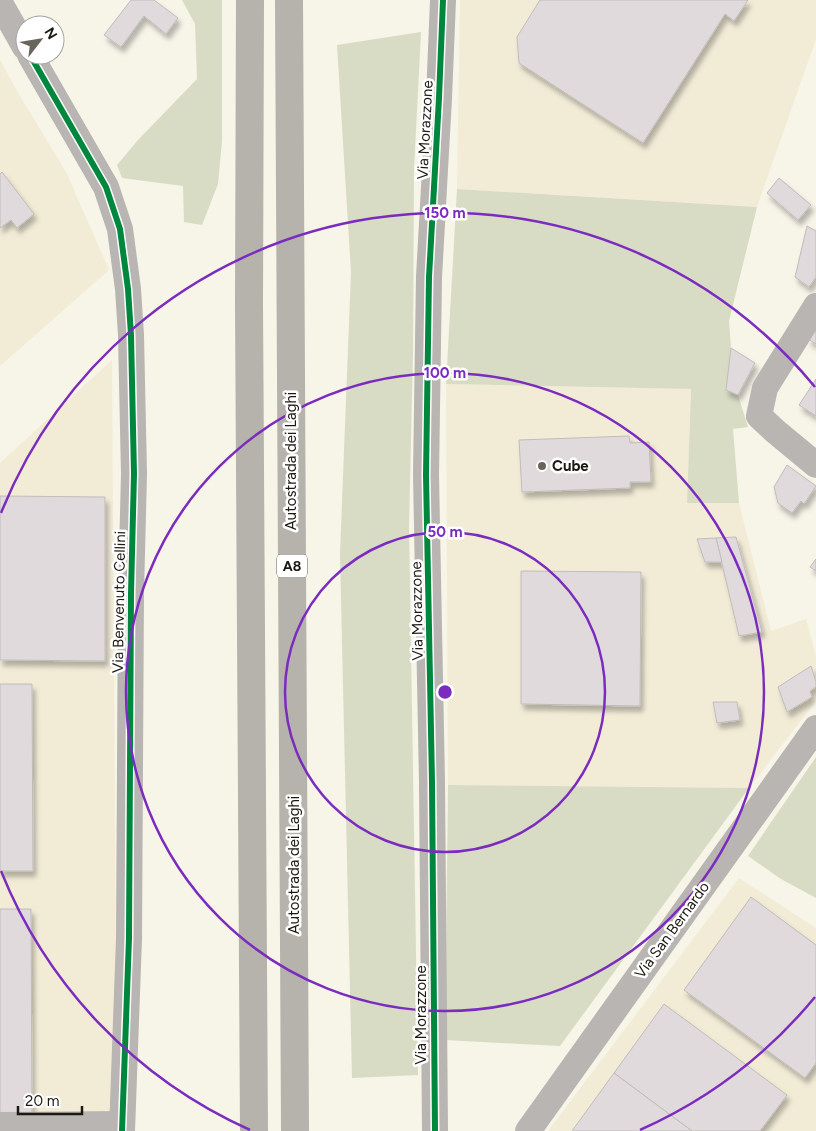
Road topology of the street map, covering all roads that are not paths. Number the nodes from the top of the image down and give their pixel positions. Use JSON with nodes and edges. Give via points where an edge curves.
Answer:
{"nodes":[{"id":1,"x":250,"y":0,"type":"edge"},
{"id":2,"x":289,"y":0,"type":"edge"},
{"id":3,"x":443,"y":0,"type":"edge"},
{"id":4,"x":0,"y":3,"type":"edge"},
{"id":5,"x":15,"y":29,"type":"edge"},
{"id":6,"x":36,"y":65,"type":"edge"},
{"id":7,"x":816,"y":306,"type":"edge"},
{"id":8,"x":816,"y":465,"type":"edge"},
{"id":9,"x":816,"y":728,"type":"edge"},
{"id":10,"x":0,"y":1125,"type":"edge"},
{"id":11,"x":122,"y":1128,"type":"edge"},
{"id":12,"x":254,"y":1131,"type":"edge"},
{"id":13,"x":295,"y":1131,"type":"edge"},
{"id":14,"x":435,"y":1131,"type":"edge"},
{"id":15,"x":528,"y":1131,"type":"edge"}],
"edges":[{"from":1,"to":12,"type":"highway"},
{"from":2,"to":13,"type":"highway","name":"Autostrada dei Laghi","number":"A8"},
{"from":3,"to":14,"type":"street","name":"Via Morazzone","via":[[429,277],[426,475]]},
{"from":4,"to":5,"type":"street"},
{"from":6,"to":11,"type":"street","name":"Via Benvenuto Cellini","via":[[106,187],[120,229],[128,289],[134,474],[128,938]]},
{"from":7,"to":8,"type":"street","via":[[765,388],[759,416]]},
{"from":9,"to":15,"type":"street","name":"Via San Bernardo"},
{"from":10,"to":11,"type":"street"}]}
